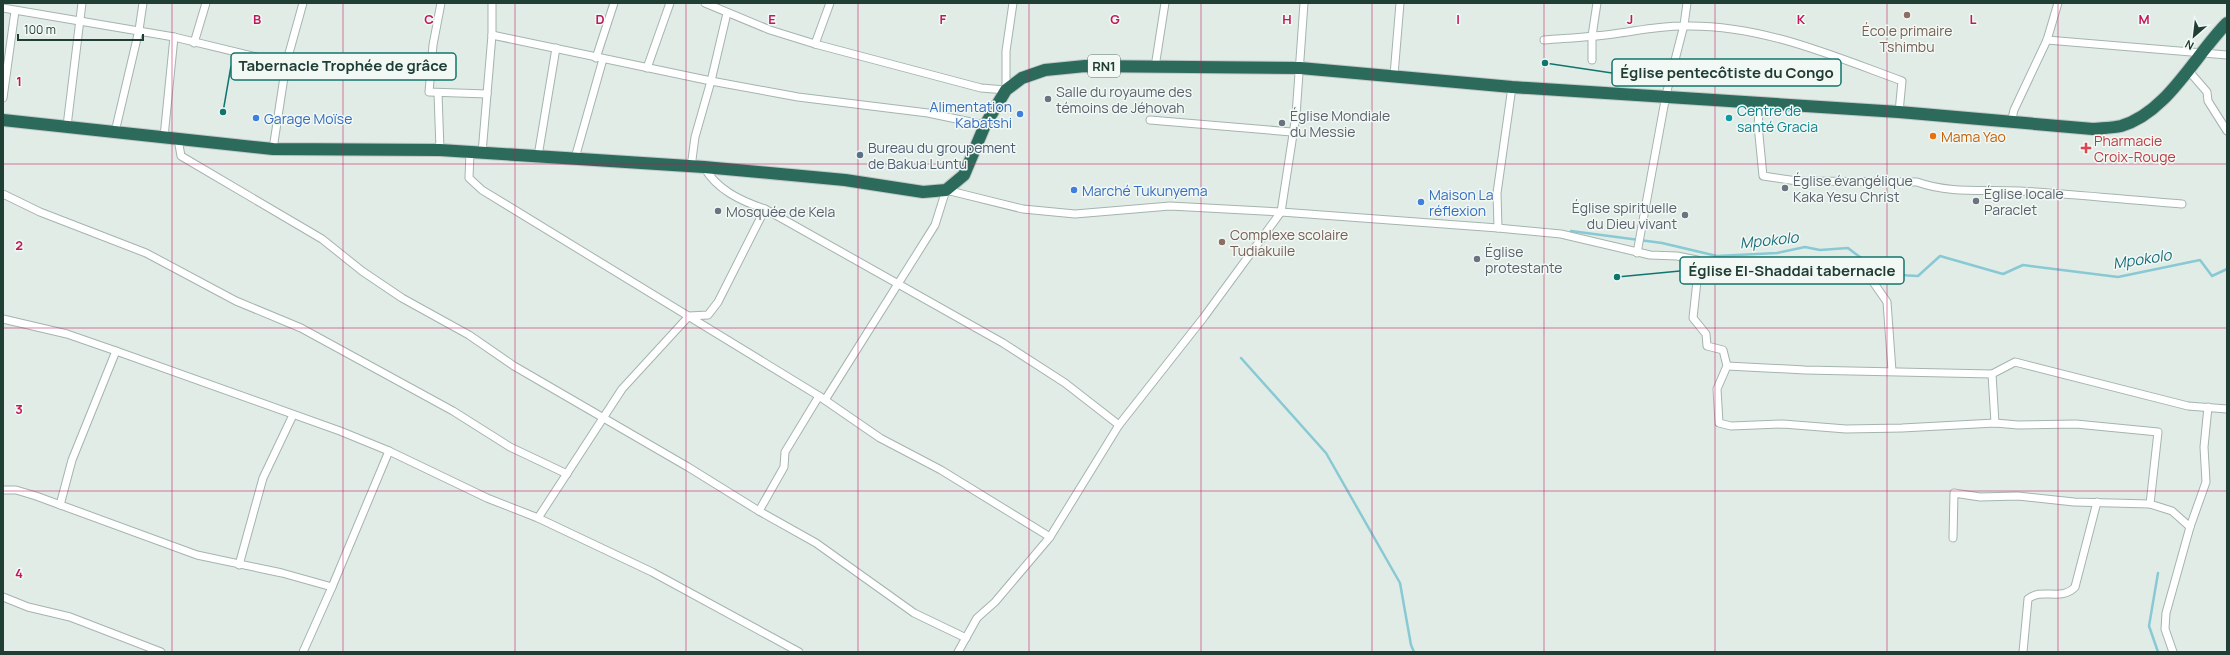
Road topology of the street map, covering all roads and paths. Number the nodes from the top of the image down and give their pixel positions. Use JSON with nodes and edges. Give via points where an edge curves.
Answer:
{"nodes":[{"id":1,"x":82,"y":3,"type":"edge"},
{"id":2,"x":143,"y":3,"type":"edge"},
{"id":3,"x":206,"y":3,"type":"edge"},
{"id":4,"x":303,"y":3,"type":"edge"},
{"id":5,"x":441,"y":3,"type":"edge"},
{"id":6,"x":492,"y":3,"type":"edge"},
{"id":7,"x":614,"y":3,"type":"edge"},
{"id":8,"x":670,"y":3,"type":"edge"},
{"id":9,"x":830,"y":3,"type":"edge"},
{"id":10,"x":1013,"y":3,"type":"edge"},
{"id":11,"x":1165,"y":3,"type":"edge"},
{"id":12,"x":1304,"y":3,"type":"edge"},
{"id":13,"x":1400,"y":3,"type":"edge"},
{"id":14,"x":1597,"y":3,"type":"edge"},
{"id":15,"x":1687,"y":3,"type":"edge"},
{"id":16,"x":2058,"y":3,"type":"edge"},
{"id":17,"x":709,"y":4,"type":"edge"},
{"id":18,"x":3,"y":8,"type":"edge"},
{"id":19,"x":15,"y":11,"type":"junction"},
{"id":20,"x":727,"y":13,"type":"junction"},
{"id":21,"x":79,"y":22,"type":"junction"},
{"id":22,"x":2227,"y":23,"type":"edge"},
{"id":23,"x":1684,"y":26,"type":"junction"},
{"id":24,"x":139,"y":30,"type":"junction"},
{"id":25,"x":492,"y":35,"type":"junction"},
{"id":26,"x":174,"y":36,"type":"junction"},
{"id":27,"x":1592,"y":36,"type":"junction"},
{"id":28,"x":1544,"y":40,"type":"dead end"},
{"id":29,"x":2047,"y":40,"type":"junction"},
{"id":30,"x":194,"y":43,"type":"junction"},
{"id":31,"x":815,"y":44,"type":"junction"},
{"id":32,"x":556,"y":48,"type":"junction"},
{"id":33,"x":2202,"y":53,"type":"junction"},
{"id":34,"x":2227,"y":55,"type":"edge"},
{"id":35,"x":599,"y":58,"type":"junction"},
{"id":36,"x":1592,"y":60,"type":"dead end"},
{"id":37,"x":286,"y":64,"type":"junction"},
{"id":38,"x":1155,"y":67,"type":"junction"},
{"id":39,"x":647,"y":68,"type":"junction"},
{"id":40,"x":1300,"y":68,"type":"junction"},
{"id":41,"x":2188,"y":70,"type":"junction"},
{"id":42,"x":1394,"y":75,"type":"junction"},
{"id":43,"x":711,"y":81,"type":"junction"},
{"id":44,"x":1512,"y":87,"type":"junction"},
{"id":45,"x":1006,"y":90,"type":"junction"},
{"id":46,"x":438,"y":93,"type":"junction"},
{"id":47,"x":487,"y":94,"type":"junction"},
{"id":48,"x":1666,"y":96,"type":"junction"},
{"id":49,"x":3,"y":98,"type":"edge"},
{"id":50,"x":1760,"y":102,"type":"junction"},
{"id":51,"x":1899,"y":112,"type":"junction"},
{"id":52,"x":3,"y":120,"type":"edge"},
{"id":53,"x":1150,"y":120,"type":"dead end"},
{"id":54,"x":2011,"y":122,"type":"junction"},
{"id":55,"x":985,"y":124,"type":"junction"},
{"id":56,"x":67,"y":126,"type":"junction"},
{"id":57,"x":2227,"y":131,"type":"edge"},
{"id":58,"x":115,"y":132,"type":"junction"},
{"id":59,"x":1292,"y":132,"type":"junction"},
{"id":60,"x":164,"y":137,"type":"junction"},
{"id":61,"x":178,"y":139,"type":"junction"},
{"id":62,"x":273,"y":149,"type":"junction"},
{"id":63,"x":440,"y":150,"type":"junction"},
{"id":64,"x":476,"y":152,"type":"junction"},
{"id":65,"x":538,"y":156,"type":"junction"},
{"id":66,"x":575,"y":158,"type":"junction"},
{"id":67,"x":691,"y":166,"type":"junction"},
{"id":68,"x":704,"y":167,"type":"junction"},
{"id":69,"x":946,"y":190,"type":"junction"},
{"id":70,"x":3,"y":194,"type":"edge"},
{"id":71,"x":2182,"y":204,"type":"dead end"},
{"id":72,"x":765,"y":209,"type":"junction"},
{"id":73,"x":1281,"y":212,"type":"junction"},
{"id":74,"x":1498,"y":228,"type":"junction"},
{"id":75,"x":1637,"y":253,"type":"junction"},
{"id":76,"x":1871,"y":279,"type":"dead end"},
{"id":77,"x":896,"y":284,"type":"junction"},
{"id":78,"x":689,"y":316,"type":"junction"},
{"id":79,"x":3,"y":319,"type":"edge"},
{"id":80,"x":116,"y":351,"type":"junction"},
{"id":81,"x":1727,"y":366,"type":"junction"},
{"id":82,"x":1892,"y":371,"type":"junction"},
{"id":83,"x":1992,"y":374,"type":"junction"},
{"id":84,"x":822,"y":398,"type":"junction"},
{"id":85,"x":2208,"y":407,"type":"junction"},
{"id":86,"x":2227,"y":410,"type":"edge"},
{"id":87,"x":293,"y":415,"type":"junction"},
{"id":88,"x":604,"y":417,"type":"junction"},
{"id":89,"x":1995,"y":422,"type":"junction"},
{"id":90,"x":1119,"y":425,"type":"junction"},
{"id":91,"x":388,"y":451,"type":"junction"},
{"id":92,"x":567,"y":474,"type":"junction"},
{"id":93,"x":3,"y":490,"type":"edge"},
{"id":94,"x":2097,"y":502,"type":"junction"},
{"id":95,"x":2150,"y":504,"type":"junction"},
{"id":96,"x":60,"y":505,"type":"junction"},
{"id":97,"x":759,"y":512,"type":"junction"},
{"id":98,"x":538,"y":518,"type":"junction"},
{"id":99,"x":2190,"y":527,"type":"junction"},
{"id":100,"x":1050,"y":537,"type":"junction"},
{"id":101,"x":1953,"y":538,"type":"dead end"},
{"id":102,"x":239,"y":565,"type":"junction"},
{"id":103,"x":332,"y":587,"type":"junction"},
{"id":104,"x":3,"y":597,"type":"edge"},
{"id":105,"x":966,"y":638,"type":"junction"},
{"id":106,"x":161,"y":652,"type":"edge"},
{"id":107,"x":303,"y":652,"type":"edge"},
{"id":108,"x":799,"y":652,"type":"edge"},
{"id":109,"x":958,"y":652,"type":"edge"},
{"id":110,"x":2023,"y":652,"type":"edge"},
{"id":111,"x":2173,"y":652,"type":"edge"}],
"edges":[{"from":1,"to":21,"type":"street"},
{"from":2,"to":24,"type":"street"},
{"from":3,"to":30,"type":"street"},
{"from":4,"to":37,"type":"street"},
{"from":5,"to":46,"type":"street","via":[[433,45],[429,92]]},
{"from":6,"to":25,"type":"street"},
{"from":7,"to":35,"type":"street"},
{"from":8,"to":39,"type":"street"},
{"from":9,"to":31,"type":"street"},
{"from":10,"to":45,"type":"street","via":[[1006,51]]},
{"from":11,"to":38,"type":"street"},
{"from":12,"to":40,"type":"street"},
{"from":13,"to":42,"type":"street"},
{"from":14,"to":27,"type":"street"},
{"from":15,"to":23,"type":"street"},
{"from":16,"to":29,"type":"street"},
{"from":17,"to":20,"type":"street"},
{"from":18,"to":19,"type":"street"},
{"from":19,"to":21,"type":"street"},
{"from":19,"to":49,"type":"street"},
{"from":20,"to":31,"type":"street"},
{"from":20,"to":43,"type":"street"},
{"from":21,"to":24,"type":"street"},
{"from":21,"to":56,"type":"street"},
{"from":22,"to":33,"type":"highway","number":"RN1"},
{"from":23,"to":27,"type":"street","via":[[1647,28],[1620,34]]},
{"from":23,"to":48,"type":"street"},
{"from":23,"to":51,"type":"street","via":[[1742,30],[1803,44],[1902,81]]},
{"from":24,"to":26,"type":"street"},
{"from":24,"to":58,"type":"street"},
{"from":25,"to":32,"type":"street"},
{"from":25,"to":47,"type":"street"},
{"from":26,"to":30,"type":"street"},
{"from":26,"to":60,"type":"street"},
{"from":27,"to":28,"type":"street"},
{"from":27,"to":36,"type":"street"},
{"from":29,"to":33,"type":"street"},
{"from":29,"to":54,"type":"street","via":[[2014,110]]},
{"from":30,"to":37,"type":"street"},
{"from":31,"to":45,"type":"street","via":[[981,88]]},
{"from":32,"to":35,"type":"street"},
{"from":32,"to":65,"type":"street"},
{"from":33,"to":34,"type":"street"},
{"from":33,"to":41,"type":"highway","number":"RN1"},
{"from":35,"to":39,"type":"street"},
{"from":35,"to":66,"type":"street"},
{"from":37,"to":62,"type":"street"},
{"from":38,"to":40,"type":"highway","number":"RN1"},
{"from":38,"to":45,"type":"highway","number":"RN1","via":[[1085,66],[1045,70],[1022,78]]},
{"from":39,"to":43,"type":"street"},
{"from":40,"to":42,"type":"highway","number":"RN1"},
{"from":40,"to":59,"type":"street"},
{"from":41,"to":54,"type":"highway","number":"RN1","via":[[2164,99],[2145,114],[2121,126],[2093,129]]},
{"from":41,"to":57,"type":"street","via":[[2207,92],[2208,101]]},
{"from":42,"to":44,"type":"highway","number":"RN1"},
{"from":43,"to":55,"type":"street","via":[[798,97],[928,113]]},
{"from":43,"to":67,"type":"street","via":[[695,137]]},
{"from":44,"to":48,"type":"highway","number":"RN1"},
{"from":44,"to":74,"type":"street","via":[[1497,193]]},
{"from":45,"to":55,"type":"highway","number":"RN1"},
{"from":46,"to":47,"type":"street"},
{"from":46,"to":63,"type":"street"},
{"from":47,"to":64,"type":"street"},
{"from":48,"to":50,"type":"highway","number":"RN1"},
{"from":48,"to":75,"type":"street"},
{"from":50,"to":51,"type":"highway","number":"RN1"},
{"from":50,"to":71,"type":"street","via":[[1758,125],[1763,176],[1797,181],[1917,182],[1931,187],[1965,190],[2020,191]]},
{"from":51,"to":54,"type":"highway","number":"RN1"},
{"from":52,"to":56,"type":"highway"},
{"from":53,"to":59,"type":"street"},
{"from":55,"to":69,"type":"highway","number":"RN1","via":[[964,175]]},
{"from":56,"to":58,"type":"highway"},
{"from":58,"to":60,"type":"highway"},
{"from":59,"to":73,"type":"street"},
{"from":60,"to":61,"type":"highway"},
{"from":61,"to":62,"type":"highway"},
{"from":61,"to":88,"type":"street","via":[[181,156],[322,238],[396,295],[469,335],[514,366]]},
{"from":62,"to":63,"type":"highway"},
{"from":63,"to":64,"type":"highway"},
{"from":64,"to":65,"type":"highway"},
{"from":64,"to":78,"type":"street","via":[[469,178],[482,190]]},
{"from":65,"to":66,"type":"highway"},
{"from":66,"to":67,"type":"highway"},
{"from":67,"to":68,"type":"highway"},
{"from":68,"to":69,"type":"highway","via":[[844,180],[923,192]]},
{"from":68,"to":72,"type":"street","via":[[711,178],[730,194]]},
{"from":69,"to":73,"type":"street","via":[[1023,209],[1075,214],[1170,206]]},
{"from":69,"to":77,"type":"street","via":[[935,225]]},
{"from":70,"to":92,"type":"street","via":[[40,212],[146,253],[236,301],[302,328],[453,411],[510,447]]},
{"from":72,"to":77,"type":"street"},
{"from":72,"to":78,"type":"street","via":[[718,302],[708,315]]},
{"from":73,"to":74,"type":"street"},
{"from":73,"to":90,"type":"street","via":[[1204,317]]},
{"from":74,"to":75,"type":"street","via":[[1561,234]]},
{"from":75,"to":81,"type":"street","via":[[1696,260],[1697,281],[1693,318],[1706,334],[1707,346],[1723,350]]},
{"from":76,"to":82,"type":"street","via":[[1887,302]]},
{"from":77,"to":84,"type":"street"},
{"from":77,"to":90,"type":"street","via":[[1003,343],[1059,379]]},
{"from":78,"to":84,"type":"street"},
{"from":78,"to":88,"type":"street","via":[[622,389]]},
{"from":79,"to":80,"type":"street","via":[[66,334]]},
{"from":80,"to":87,"type":"street"},
{"from":80,"to":96,"type":"street","via":[[72,460]]},
{"from":81,"to":82,"type":"street"},
{"from":81,"to":89,"type":"street","via":[[1716,389],[1719,423],[1725,425],[1902,428]]},
{"from":82,"to":83,"type":"street"},
{"from":83,"to":85,"type":"street","via":[[2015,362],[2188,406]]},
{"from":83,"to":89,"type":"street"},
{"from":84,"to":97,"type":"street","via":[[785,452],[784,467]]},
{"from":84,"to":100,"type":"street","via":[[880,438],[941,470]]},
{"from":85,"to":86,"type":"street"},
{"from":85,"to":99,"type":"street","via":[[2204,446],[2206,482]]},
{"from":87,"to":91,"type":"street"},
{"from":87,"to":102,"type":"street","via":[[262,478]]},
{"from":88,"to":92,"type":"street"},
{"from":88,"to":97,"type":"street"},
{"from":89,"to":95,"type":"street","via":[[2018,425],[2076,424],[2158,432]]},
{"from":90,"to":100,"type":"street"},
{"from":91,"to":98,"type":"street","via":[[487,498]]},
{"from":91,"to":103,"type":"street"},
{"from":92,"to":98,"type":"street"},
{"from":93,"to":96,"type":"street","via":[[36,496]]},
{"from":94,"to":95,"type":"street"},
{"from":94,"to":101,"type":"street","via":[[2018,496],[1980,497],[1954,493]]},
{"from":94,"to":110,"type":"street","via":[[2074,587],[2070,593],[2040,593],[2028,599]]},
{"from":95,"to":99,"type":"street","via":[[2172,511]]},
{"from":96,"to":102,"type":"street","via":[[163,544]]},
{"from":97,"to":105,"type":"street","via":[[816,543],[914,613]]},
{"from":98,"to":108,"type":"street","via":[[652,572]]},
{"from":99,"to":111,"type":"street","via":[[2166,613],[2165,629]]},
{"from":100,"to":105,"type":"street","via":[[995,602],[978,618]]},
{"from":102,"to":103,"type":"street","via":[[282,573]]},
{"from":103,"to":107,"type":"street"},
{"from":104,"to":106,"type":"street","via":[[22,605],[70,617]]},
{"from":105,"to":109,"type":"street"}]}
